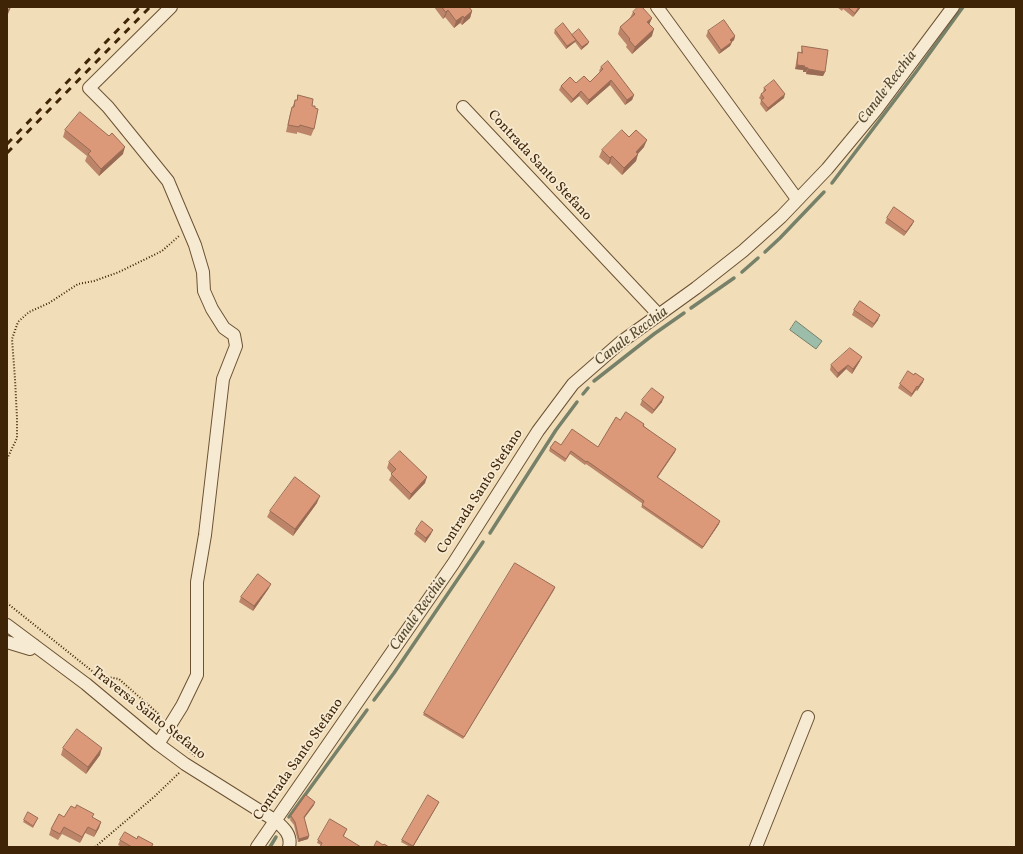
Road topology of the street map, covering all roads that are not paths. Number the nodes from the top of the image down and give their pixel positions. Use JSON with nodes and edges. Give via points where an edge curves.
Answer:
{"nodes":[{"id":1,"x":171,"y":7,"type":"edge"},
{"id":2,"x":656,"y":7,"type":"edge"},
{"id":3,"x":953,"y":7,"type":"edge"},
{"id":4,"x":463,"y":107,"type":"dead end"},
{"id":5,"x":797,"y":200,"type":"junction"},
{"id":6,"x":659,"y":315,"type":"junction"},
{"id":7,"x":7,"y":625,"type":"edge"},
{"id":8,"x":7,"y":642,"type":"edge"},
{"id":9,"x":34,"y":645,"type":"junction"},
{"id":10,"x":808,"y":717,"type":"dead end"},
{"id":11,"x":158,"y":744,"type":"junction"},
{"id":12,"x":276,"y":820,"type":"junction"},
{"id":13,"x":257,"y":847,"type":"edge"},
{"id":14,"x":289,"y":847,"type":"edge"},
{"id":15,"x":756,"y":847,"type":"edge"}],
"edges":[{"from":1,"to":11,"type":"street","via":[[89,88],[108,107],[168,181],[195,245],[203,272],[204,291],[224,328],[234,335],[236,346],[223,379],[197,582],[197,675],[182,706]]},
{"from":2,"to":5,"type":"street"},
{"from":3,"to":5,"type":"street","name":"Contrada Santo Stefano","via":[[876,110]]},
{"from":4,"to":6,"type":"street","name":"Contrada Santo Stefano"},
{"from":5,"to":6,"type":"street","name":"Contrada Santo Stefano","via":[[743,251]]},
{"from":6,"to":12,"type":"street","name":"Contrada Santo Stefano","via":[[621,342],[573,384],[538,431],[452,564]]},
{"from":7,"to":9,"type":"street","name":"Traversa Santo Stefano"},
{"from":8,"to":9,"type":"street","via":[[30,649]]},
{"from":9,"to":11,"type":"street","name":"Traversa Santo Stefano"},
{"from":10,"to":15,"type":"street"},
{"from":11,"to":12,"type":"street","name":"Traversa Santo Stefano","via":[[185,764]]},
{"from":12,"to":13,"type":"street","name":"Contrada Santo Stefano"},
{"from":12,"to":14,"type":"street","via":[[286,831]]}]}
